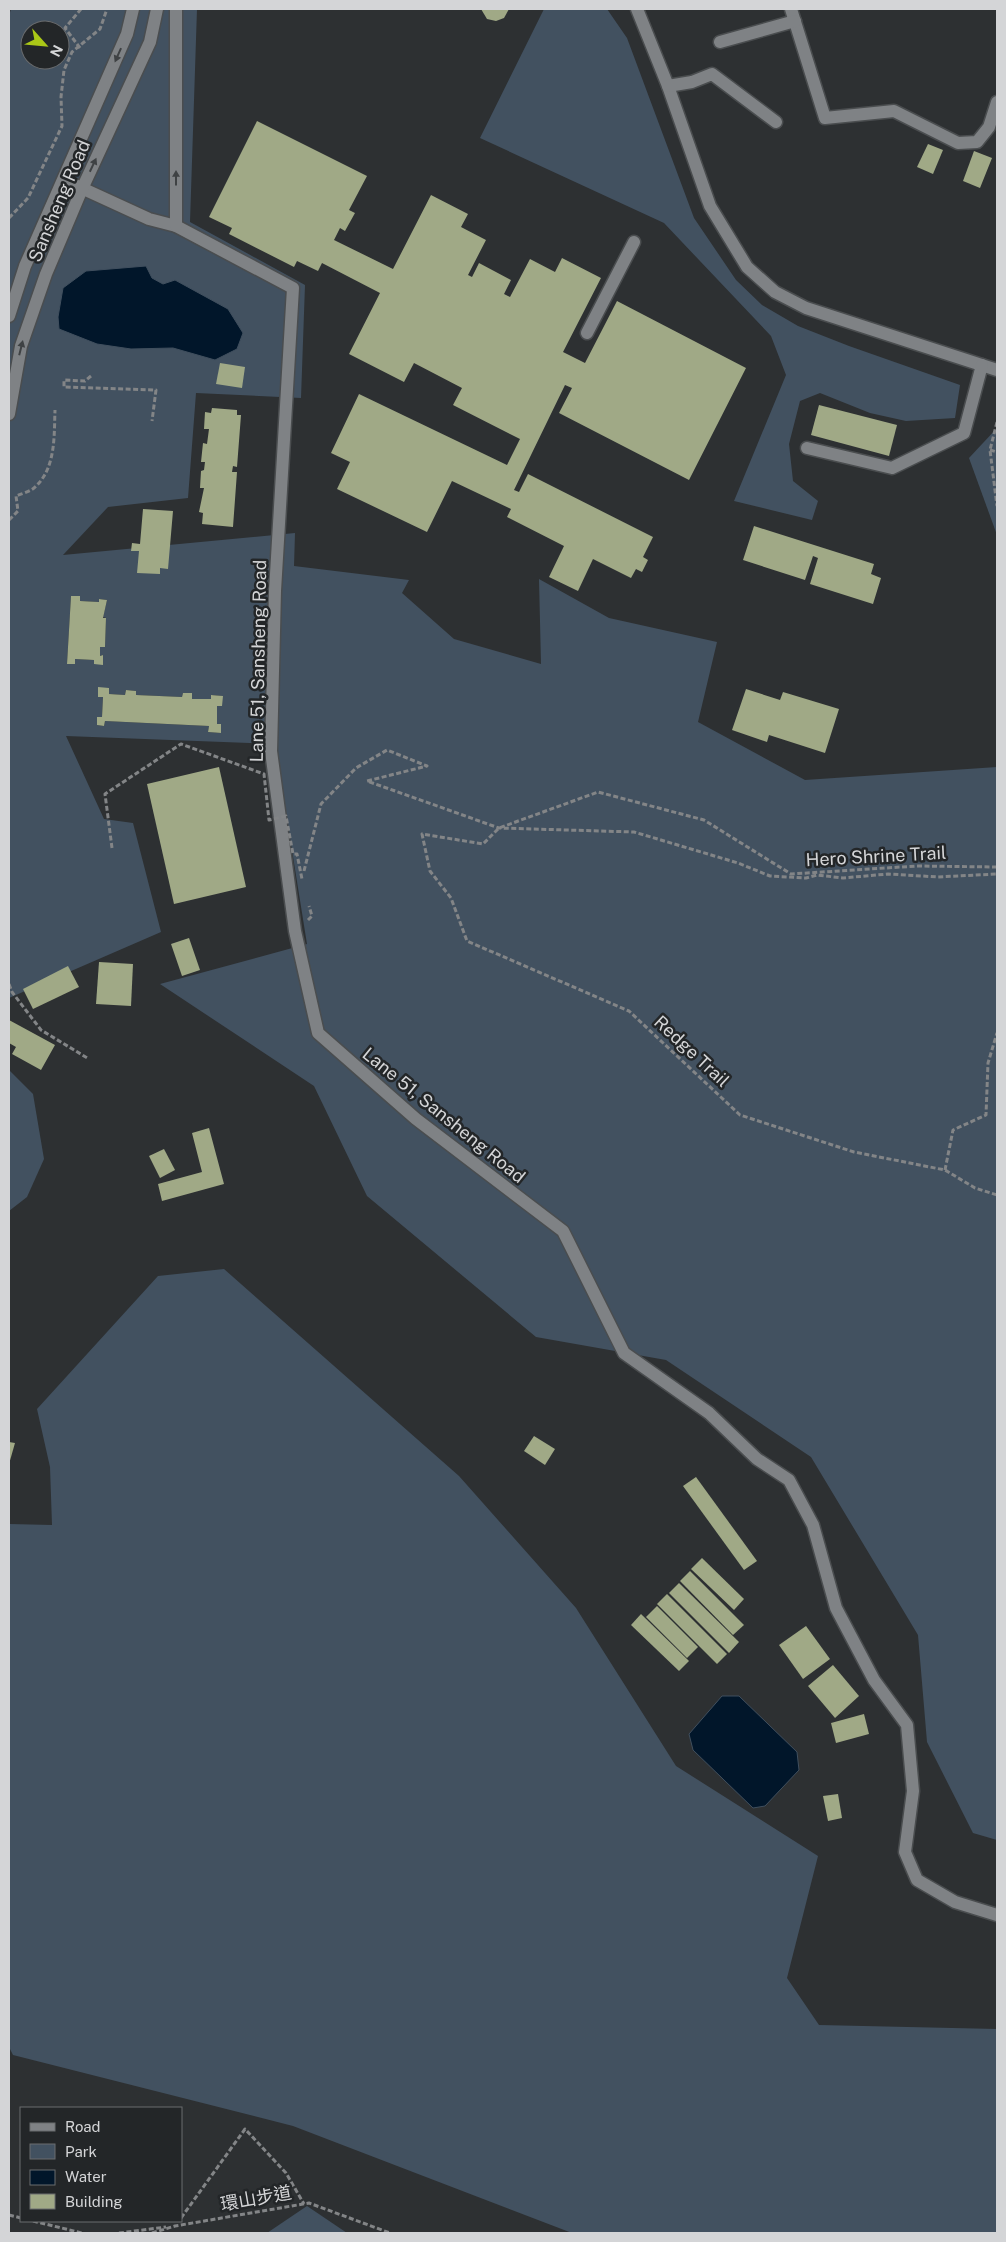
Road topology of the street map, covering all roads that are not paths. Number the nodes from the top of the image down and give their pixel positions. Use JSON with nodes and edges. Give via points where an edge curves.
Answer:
{"nodes":[{"id":1,"x":133,"y":9,"type":"edge"},
{"id":2,"x":157,"y":9,"type":"edge"},
{"id":3,"x":176,"y":9,"type":"edge"},
{"id":4,"x":637,"y":9,"type":"edge"},
{"id":5,"x":792,"y":9,"type":"edge"},
{"id":6,"x":795,"y":22,"type":"junction"},
{"id":7,"x":720,"y":42,"type":"dead end"},
{"id":8,"x":668,"y":86,"type":"junction"},
{"id":9,"x":997,"y":102,"type":"edge"},
{"id":10,"x":776,"y":122,"type":"dead end"},
{"id":11,"x":64,"y":180,"type":"junction"},
{"id":12,"x":82,"y":189,"type":"junction"},
{"id":13,"x":176,"y":226,"type":"junction"},
{"id":14,"x":634,"y":242,"type":"dead end"},
{"id":15,"x":9,"y":316,"type":"edge"},
{"id":16,"x":586,"y":333,"type":"dead end"},
{"id":17,"x":982,"y":365,"type":"junction"},
{"id":18,"x":997,"y":370,"type":"edge"},
{"id":19,"x":9,"y":414,"type":"edge"},
{"id":20,"x":807,"y":448,"type":"dead end"},
{"id":21,"x":997,"y":1915,"type":"edge"}],
"edges":[{"from":1,"to":11,"type":"street","name":"Sansheng Road","one_way":true,"via":[[127,34]]},
{"from":12,"to":2,"type":"street","name":"Sansheng Road","one_way":true,"via":[[150,42]]},
{"from":13,"to":3,"type":"street","one_way":true},
{"from":4,"to":8,"type":"street"},
{"from":5,"to":6,"type":"street"},
{"from":6,"to":7,"type":"street"},
{"from":6,"to":9,"type":"street","via":[[825,118],[894,111],[958,143],[977,142],[989,127]]},
{"from":8,"to":10,"type":"street","via":[[712,74]]},
{"from":8,"to":17,"type":"street","via":[[710,206],[748,266],[775,292],[806,308]]},
{"from":11,"to":12,"type":"street","name":"Lane 51, Sansheng Road"},
{"from":11,"to":15,"type":"street","name":"Sansheng Road","via":[[25,266]]},
{"from":12,"to":13,"type":"street","name":"Lane 51, Sansheng Road","via":[[148,219]]},
{"from":19,"to":12,"type":"street","name":"Sansheng Road","one_way":true,"via":[[21,346],[46,274]]},
{"from":13,"to":21,"type":"street","name":"Lane 51, Sansheng Road","via":[[293,288],[275,591],[271,751],[295,931],[318,1033],[416,1119],[563,1231],[624,1352],[709,1413],[757,1459],[789,1480],[813,1525],[836,1608],[874,1680],[907,1725],[913,1792],[904,1852],[917,1880],[955,1902]]},
{"from":14,"to":16,"type":"street"},
{"from":17,"to":18,"type":"street"},
{"from":17,"to":20,"type":"street","via":[[964,433],[892,468]]}]}
